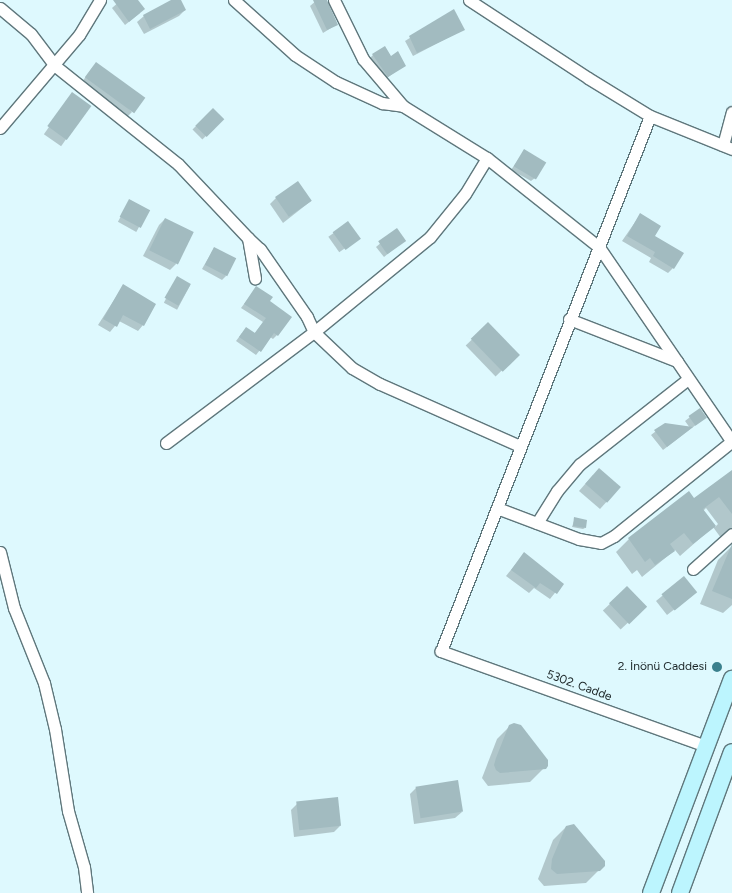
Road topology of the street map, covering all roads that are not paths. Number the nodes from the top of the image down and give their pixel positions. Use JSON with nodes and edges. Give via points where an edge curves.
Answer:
{"nodes":[{"id":1,"x":100,"y":0,"type":"edge"},
{"id":2,"x":234,"y":0,"type":"edge"},
{"id":3,"x":334,"y":0,"type":"edge"},
{"id":4,"x":469,"y":0,"type":"edge"},
{"id":5,"x":0,"y":8,"type":"edge"},
{"id":6,"x":54,"y":65,"type":"junction"},
{"id":7,"x":403,"y":106,"type":"junction"},
{"id":8,"x":732,"y":112,"type":"edge"},
{"id":9,"x":650,"y":116,"type":"junction"},
{"id":10,"x":0,"y":128,"type":"edge"},
{"id":11,"x":728,"y":147,"type":"edge"},
{"id":12,"x":487,"y":158,"type":"junction"},
{"id":13,"x":248,"y":238,"type":"junction"},
{"id":14,"x":599,"y":247,"type":"junction"},
{"id":15,"x":255,"y":278,"type":"dead end"},
{"id":16,"x":569,"y":319,"type":"junction"},
{"id":17,"x":314,"y":332,"type":"junction"},
{"id":18,"x":676,"y":362,"type":"junction"},
{"id":19,"x":688,"y":379,"type":"junction"},
{"id":20,"x":732,"y":441,"type":"edge"},
{"id":21,"x":166,"y":443,"type":"dead end"},
{"id":22,"x":520,"y":446,"type":"junction"},
{"id":23,"x":497,"y":508,"type":"junction"},
{"id":24,"x":536,"y":523,"type":"junction"},
{"id":25,"x":732,"y":534,"type":"edge"},
{"id":26,"x":0,"y":552,"type":"edge"},
{"id":27,"x":693,"y":569,"type":"dead end"},
{"id":28,"x":732,"y":679,"type":"edge"},
{"id":29,"x":706,"y":746,"type":"junction"},
{"id":30,"x":732,"y":753,"type":"edge"},
{"id":31,"x":87,"y":893,"type":"edge"},
{"id":32,"x":651,"y":893,"type":"edge"},
{"id":33,"x":680,"y":893,"type":"edge"}],
"edges":[{"from":1,"to":6,"type":"street","via":[[79,35]]},
{"from":2,"to":7,"type":"street","via":[[295,55],[336,82],[382,103]]},
{"from":3,"to":7,"type":"street","via":[[363,59]]},
{"from":4,"to":9,"type":"street"},
{"from":5,"to":6,"type":"street","via":[[31,34]]},
{"from":6,"to":10,"type":"street"},
{"from":6,"to":13,"type":"street","via":[[178,164]]},
{"from":7,"to":12,"type":"street"},
{"from":8,"to":11,"type":"street"},
{"from":9,"to":11,"type":"street"},
{"from":9,"to":14,"type":"street"},
{"from":12,"to":14,"type":"street"},
{"from":12,"to":17,"type":"street","via":[[465,194],[430,237]]},
{"from":13,"to":15,"type":"street"},
{"from":13,"to":17,"type":"street","via":[[260,250]]},
{"from":14,"to":16,"type":"street"},
{"from":14,"to":18,"type":"street"},
{"from":16,"to":18,"type":"street"},
{"from":16,"to":22,"type":"street"},
{"from":17,"to":21,"type":"street"},
{"from":17,"to":22,"type":"street","via":[[366,378]]},
{"from":18,"to":19,"type":"street"},
{"from":19,"to":20,"type":"street"},
{"from":19,"to":24,"type":"street","via":[[580,464]]},
{"from":20,"to":24,"type":"street","via":[[601,543],[579,539]]},
{"from":22,"to":23,"type":"street"},
{"from":23,"to":24,"type":"street"},
{"from":23,"to":29,"type":"street","name":"5302. Cadde","via":[[442,651]]},
{"from":25,"to":27,"type":"street"},
{"from":26,"to":31,"type":"street","via":[[14,608],[44,683]]},
{"from":28,"to":29,"type":"main road"},
{"from":29,"to":30,"type":"main road"},
{"from":29,"to":32,"type":"main road"},
{"from":30,"to":33,"type":"main road"}]}
